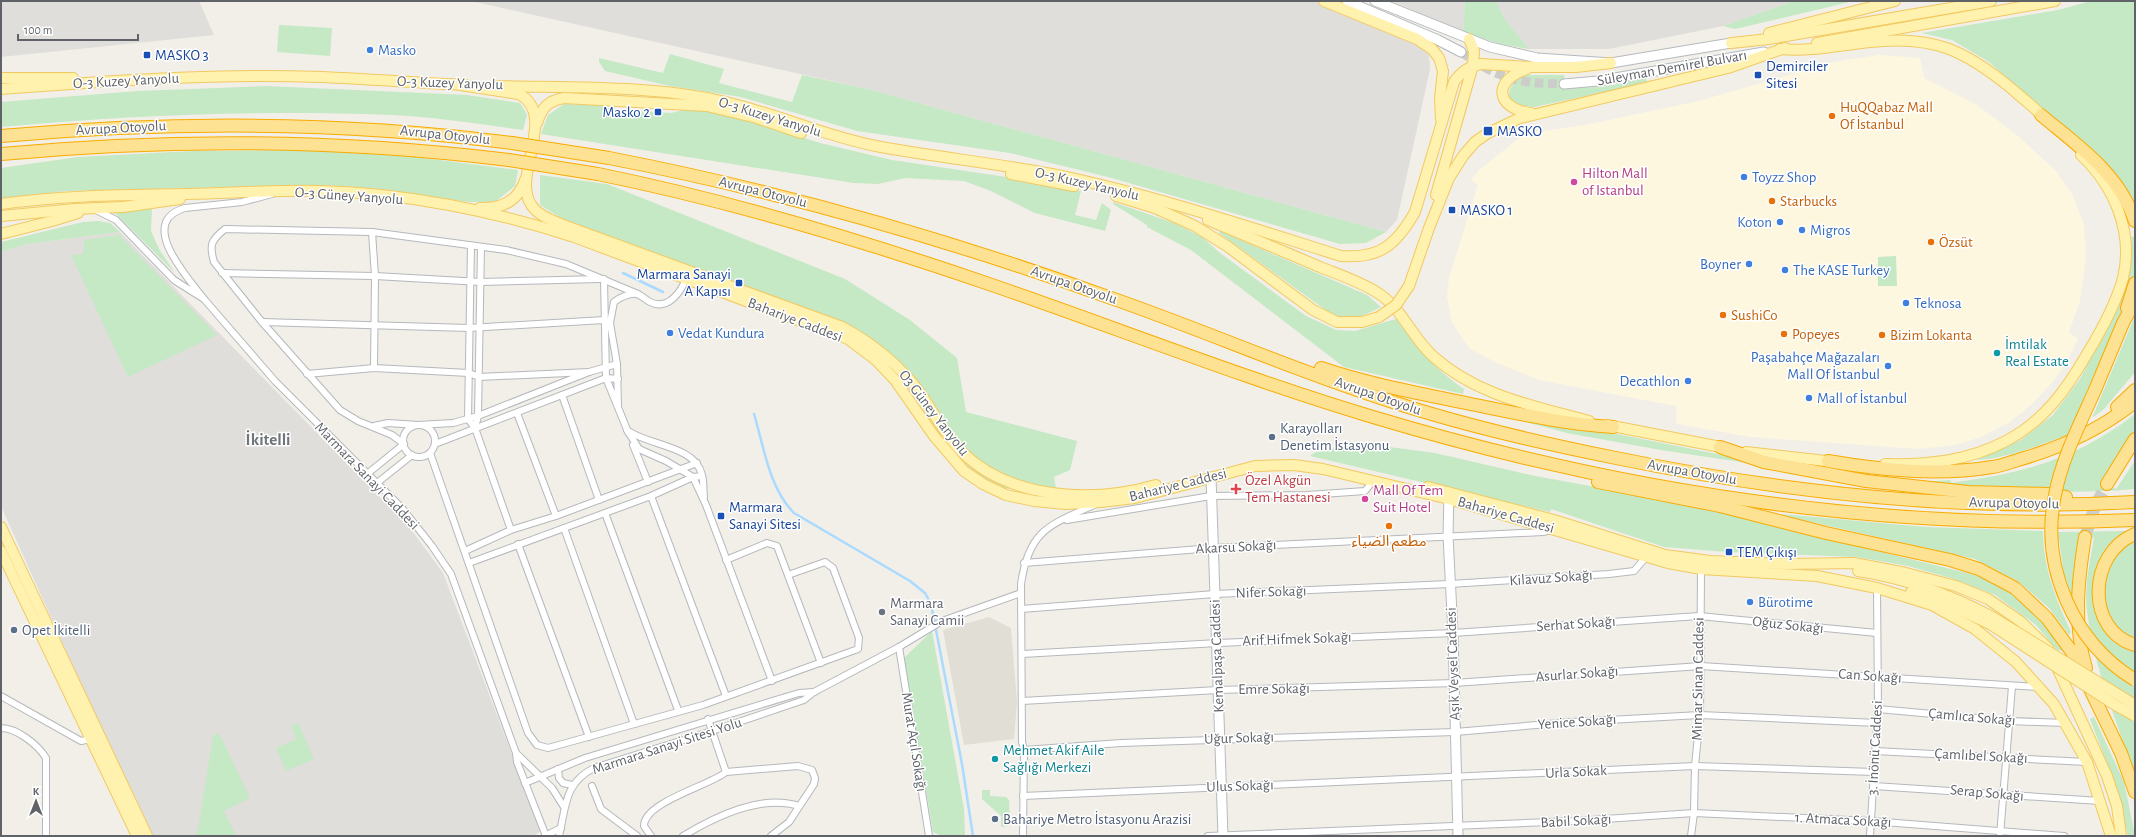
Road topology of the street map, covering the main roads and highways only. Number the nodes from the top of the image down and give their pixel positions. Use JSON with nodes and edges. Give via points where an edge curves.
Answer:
{"nodes":[{"id":1,"x":1324,"y":1,"type":"edge"},
{"id":2,"x":1347,"y":1,"type":"edge"},
{"id":3,"x":1375,"y":1,"type":"edge"},
{"id":4,"x":1896,"y":1,"type":"edge"},
{"id":5,"x":1991,"y":1,"type":"edge"},
{"id":6,"x":2055,"y":1,"type":"edge"},
{"id":7,"x":1470,"y":40,"type":"junction"},
{"id":8,"x":1731,"y":43,"type":"junction"},
{"id":9,"x":1780,"y":49,"type":"junction"},
{"id":10,"x":1461,"y":52,"type":"tunnel mouth"},
{"id":11,"x":1611,"y":63,"type":"junction"},
{"id":12,"x":1473,"y":65,"type":"junction"},
{"id":13,"x":1531,"y":67,"type":"junction"},
{"id":14,"x":1,"y":78,"type":"edge"},
{"id":15,"x":125,"y":80,"type":"junction"},
{"id":16,"x":1564,"y":84,"type":"tunnel mouth"},
{"id":17,"x":460,"y":85,"type":"junction"},
{"id":18,"x":1,"y":89,"type":"edge"},
{"id":19,"x":1540,"y":114,"type":"junction"},
{"id":20,"x":2041,"y":115,"type":"junction"},
{"id":21,"x":1442,"y":125,"type":"junction"},
{"id":22,"x":534,"y":129,"type":"junction"},
{"id":23,"x":1,"y":136,"type":"edge"},
{"id":24,"x":1,"y":154,"type":"edge"},
{"id":25,"x":527,"y":176,"type":"junction"},
{"id":26,"x":199,"y":194,"type":"junction"},
{"id":27,"x":1162,"y":201,"type":"junction"},
{"id":28,"x":1,"y":204,"type":"edge"},
{"id":29,"x":456,"y":206,"type":"junction"},
{"id":30,"x":91,"y":208,"type":"junction"},
{"id":31,"x":1,"y":216,"type":"edge"},
{"id":32,"x":2135,"y":221,"type":"edge"},
{"id":33,"x":1429,"y":228,"type":"junction"},
{"id":34,"x":1,"y":234,"type":"edge"},
{"id":35,"x":688,"y":275,"type":"junction"},
{"id":36,"x":2135,"y":284,"type":"edge"},
{"id":37,"x":2135,"y":300,"type":"edge"},
{"id":38,"x":2123,"y":323,"type":"junction"},
{"id":39,"x":1232,"y":343,"type":"junction"},
{"id":40,"x":2135,"y":390,"type":"edge"},
{"id":41,"x":2135,"y":402,"type":"edge"},
{"id":42,"x":1613,"y":427,"type":"junction"},
{"id":43,"x":2135,"y":439,"type":"edge"},
{"id":44,"x":2060,"y":446,"type":"junction"},
{"id":45,"x":1720,"y":447,"type":"junction"},
{"id":46,"x":1828,"y":461,"type":"junction"},
{"id":47,"x":1564,"y":467,"type":"junction"},
{"id":48,"x":1211,"y":477,"type":"junction"},
{"id":49,"x":2107,"y":484,"type":"tunnel mouth"},
{"id":50,"x":1449,"y":495,"type":"junction"},
{"id":51,"x":2135,"y":502,"type":"edge"},
{"id":52,"x":2110,"y":504,"type":"junction"},
{"id":53,"x":2135,"y":520,"type":"edge"},
{"id":54,"x":1,"y":527,"type":"edge"},
{"id":55,"x":2135,"y":534,"type":"edge"},
{"id":56,"x":2085,"y":537,"type":"tunnel mouth"},
{"id":57,"x":3,"y":556,"type":"edge"},
{"id":58,"x":1805,"y":564,"type":"junction"},
{"id":59,"x":1817,"y":576,"type":"junction"},
{"id":60,"x":1992,"y":621,"type":"junction"},
{"id":61,"x":2135,"y":645,"type":"edge"},
{"id":62,"x":2135,"y":680,"type":"edge"},
{"id":63,"x":2095,"y":696,"type":"junction"},
{"id":64,"x":2135,"y":705,"type":"edge"},
{"id":65,"x":2135,"y":716,"type":"edge"},
{"id":66,"x":2135,"y":792,"type":"edge"},
{"id":67,"x":137,"y":836,"type":"edge"},
{"id":68,"x":147,"y":836,"type":"edge"},
{"id":69,"x":1223,"y":836,"type":"edge"},
{"id":70,"x":1458,"y":836,"type":"edge"},
{"id":71,"x":2110,"y":836,"type":"edge"},
{"id":72,"x":2121,"y":836,"type":"edge"}],
"edges":[{"from":1,"to":21,"type":"main road","via":[[1417,39],[1432,49],[1443,71],[1440,98]]},
{"from":2,"to":10,"type":"main road"},
{"from":3,"to":7,"type":"main road","name":"Süleyman Demirel Bulvarı"},
{"from":4,"to":8,"type":"main road"},
{"from":5,"to":8,"type":"main road","via":[[1769,39]]},
{"from":6,"to":9,"type":"main road"},
{"from":7,"to":11,"type":"main road","name":"Süleyman Demirel Bulvarı","via":[[1517,54]]},
{"from":7,"to":12,"type":"main road","via":[[1474,51]]},
{"from":8,"to":11,"type":"main road","name":"Süleyman Demirel Bulvarı"},
{"from":9,"to":16,"type":"main road","name":"Süleyman Demirel Bulvarı","via":[[1606,80]]},
{"from":9,"to":19,"type":"main road","via":[[1740,65]]},
{"from":9,"to":20,"type":"main road","via":[[1808,50],[1891,40],[1934,43],[1978,63]]},
{"from":11,"to":13,"type":"main road","via":[[1576,67]]},
{"from":12,"to":13,"type":"main road"},
{"from":12,"to":21,"type":"main road","name":"O-3 Kuzey Yanyolu","via":[[1454,82]]},
{"from":12,"to":33,"type":"main road"},
{"from":13,"to":19,"type":"main road","via":[[1511,76],[1502,90],[1503,97],[1512,109]]},
{"from":14,"to":15,"type":"main road","via":[[70,77]]},
{"from":15,"to":17,"type":"main road","name":"O-3 Kuzey Yanyolu","via":[[222,76],[321,77]]},
{"from":15,"to":18,"type":"main road","name":"O-3 Kuzey Yanyolu"},
{"from":17,"to":22,"type":"main road","via":[[519,94],[527,98],[535,114]]},
{"from":17,"to":27,"type":"main road","name":"O-3 Kuzey Yanyolu","via":[[628,90],[693,96],[759,111],[844,139],[1054,175]]},
{"from":19,"to":33,"type":"main road","via":[[1509,122],[1475,142],[1449,178]]},
{"from":20,"to":32,"type":"highway","via":[[2090,155],[2112,177]]},
{"from":20,"to":46,"type":"main road","via":[[2086,160],[2110,189],[2120,214],[2124,238],[2125,265],[2118,291],[2096,339],[2073,379],[2054,405],[2022,431],[2006,441],[1967,457],[1913,464]]},
{"from":21,"to":27,"type":"main road","name":"O-3 Kuzey Yanyolu","via":[[1417,206],[1407,226],[1389,246],[1361,258],[1341,256]]},
{"from":22,"to":25,"type":"main road"},
{"from":22,"to":33,"type":"main road","name":"O-3 Kuzey Yanyolu","bridge":true,"via":[[544,106],[564,98],[689,104],[724,109],[843,146],[1104,192],[1155,208],[1195,226],[1313,310],[1336,322],[1362,322],[1379,317],[1396,305],[1410,286]]},
{"from":23,"to":39,"type":"highway","name":"Avrupa Otoyolu","bridge":true,"via":[[118,127],[233,124],[361,128],[512,143],[609,158],[770,193],[924,235],[1108,296]]},
{"from":24,"to":47,"type":"highway","name":"Avrupa Otoyolu","bridge":true,"via":[[133,144],[359,145],[509,160],[598,174],[823,230],[988,283],[1306,396],[1455,440]]},
{"from":25,"to":29,"type":"main road","via":[[518,197],[509,203],[491,208]]},
{"from":25,"to":35,"type":"main road","via":[[527,195],[531,205],[541,214]]},
{"from":26,"to":28,"type":"main road","name":"O-3 Güney Yanyolu","via":[[90,196]]},
{"from":26,"to":29,"type":"main road","name":"O-3 Güney Yanyolu","via":[[322,191]]},
{"from":26,"to":30,"type":"main road","via":[[123,207]]},
{"from":27,"to":42,"type":"main road","via":[[1368,287],[1396,308],[1433,356],[1462,377],[1486,390],[1524,405]]},
{"from":29,"to":35,"type":"main road","name":"O-3 Güney Yanyolu","via":[[534,224]]},
{"from":30,"to":31,"type":"main road"},
{"from":30,"to":34,"type":"main road"},
{"from":35,"to":48,"type":"main road","name":"Bahariye Caddesi","via":[[848,340],[876,360],[895,380],[934,436],[964,471],[1006,495],[1066,504],[1101,502],[1135,498]]},
{"from":35,"to":50,"type":"main road","name":"O3 Güney Yanyolu","via":[[842,327],[867,341],[896,365],[918,390],[962,452],[982,470],[1023,488],[1068,494],[1112,493],[1146,488],[1251,461],[1282,459],[1314,463]]},
{"from":36,"to":38,"type":"highway"},
{"from":37,"to":38,"type":"highway"},
{"from":38,"to":62,"type":"highway","bridge":true,"via":[[2056,488],[2052,520],[2053,555],[2061,588],[2080,626],[2112,664]]},
{"from":39,"to":42,"type":"highway","via":[[1401,389],[1580,425]]},
{"from":39,"to":52,"type":"highway","name":"Avrupa Otoyolu","via":[[1407,406],[1538,441],[1667,468],[1765,484],[1877,497],[2003,503]]},
{"from":40,"to":44,"type":"highway","via":[[2114,410]]},
{"from":41,"to":44,"type":"highway","via":[[2095,429]]},
{"from":42,"to":45,"type":"main road"},
{"from":43,"to":49,"type":"highway"},
{"from":44,"to":46,"type":"highway","via":[[2005,464],[1972,469],[1890,470]]},
{"from":45,"to":46,"type":"main road"},
{"from":45,"to":52,"type":"highway","via":[[1764,462],[1873,482],[1968,492],[2048,494]]},
{"from":47,"to":53,"type":"highway","name":"Avrupa Otoyolu","via":[[1720,496],[1846,512],[1962,520]]},
{"from":47,"to":63,"type":"highway","via":[[1579,477],[1599,482],[1720,506],[1978,569],[2015,588],[2047,618],[2072,652]]},
{"from":48,"to":50,"type":"main road","name":"Bahariye Caddesi","via":[[1255,466],[1294,465]]},
{"from":48,"to":69,"type":"main road","name":"Kemalpaşa Caddesi"},
{"from":50,"to":58,"type":"main road","via":[[1554,520],[1666,555],[1710,561]]},
{"from":50,"to":59,"type":"main road","name":"Bahariye Caddesi","via":[[1522,521],[1646,557],[1701,569]]},
{"from":50,"to":70,"type":"main road","name":"Aşık Veysel Caddesi","via":[[1448,536]]},
{"from":51,"to":52,"type":"highway","name":"Avrupa Otoyolu"},
{"from":54,"to":68,"type":"main road"},
{"from":55,"to":61,"type":"highway","via":[[2122,541],[2107,556],[2102,569],[2099,592],[2101,611],[2110,629],[2123,640]]},
{"from":56,"to":63,"type":"highway","via":[[2079,584],[2078,625],[2084,660]]},
{"from":57,"to":67,"type":"main road"},
{"from":58,"to":60,"type":"main road","via":[[1866,572],[1932,590],[1969,604]]},
{"from":58,"to":72,"type":"main road","via":[[1854,563],[1906,572],[1956,586],[1988,599],[2020,621],[2048,648],[2074,702],[2107,776],[2117,806]]},
{"from":59,"to":60,"type":"main road","via":[[1869,581],[1936,598]]},
{"from":59,"to":71,"type":"main road","name":"Bahariye Caddesi","via":[[1877,588],[1932,606],[1976,629],[2016,662],[2054,704],[2066,723],[2086,762]]},
{"from":60,"to":64,"type":"main road","bridge":true},
{"from":60,"to":65,"type":"main road","bridge":true},
{"from":63,"to":66,"type":"highway","via":[[2126,765]]}]}
